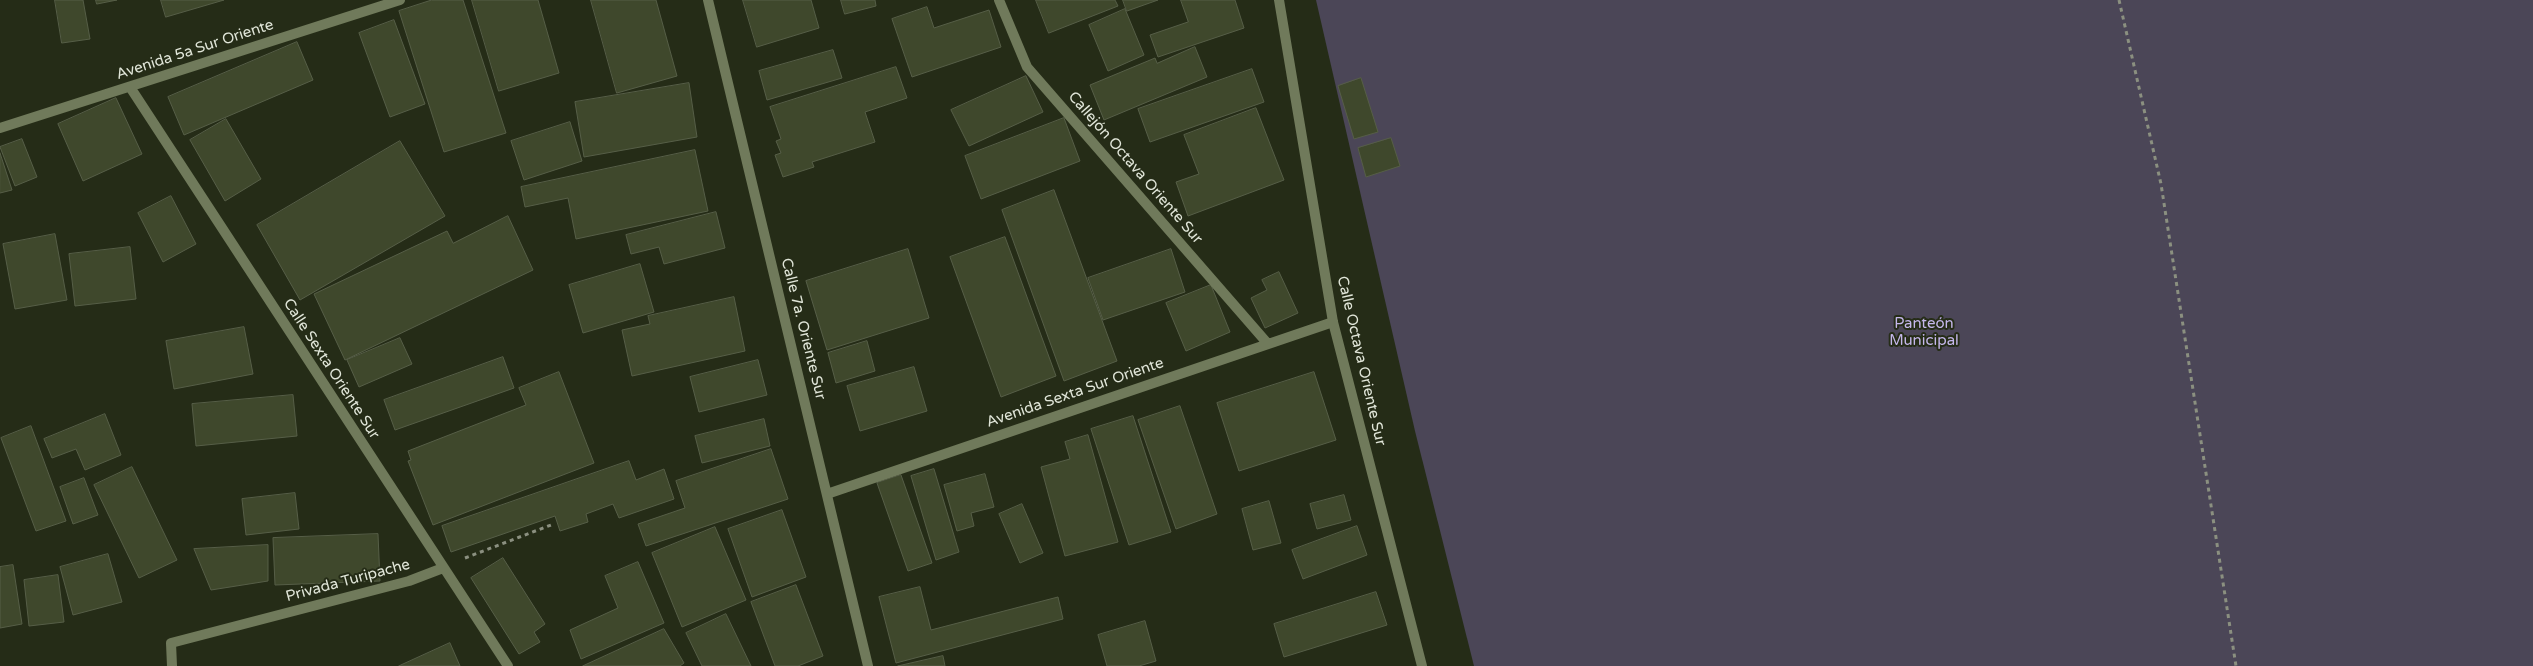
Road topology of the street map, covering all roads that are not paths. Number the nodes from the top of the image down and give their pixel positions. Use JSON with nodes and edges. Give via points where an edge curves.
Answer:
{"nodes":[{"id":1,"x":400,"y":0,"type":"edge"},
{"id":2,"x":708,"y":0,"type":"edge"},
{"id":3,"x":999,"y":0,"type":"edge"},
{"id":4,"x":1278,"y":0,"type":"edge"},
{"id":5,"x":130,"y":87,"type":"junction"},
{"id":6,"x":0,"y":128,"type":"edge"},
{"id":7,"x":1334,"y":322,"type":"junction"},
{"id":8,"x":1268,"y":344,"type":"junction"},
{"id":9,"x":827,"y":494,"type":"junction"},
{"id":10,"x":443,"y":568,"type":"junction"},
{"id":11,"x":172,"y":666,"type":"edge"},
{"id":12,"x":508,"y":666,"type":"edge"},
{"id":13,"x":868,"y":666,"type":"edge"},
{"id":14,"x":1422,"y":666,"type":"edge"}],
"edges":[{"from":1,"to":5,"type":"street","name":"Avenida 5a Sur Oriente"},
{"from":2,"to":9,"type":"street","name":"Calle 7a. Oriente Sur"},
{"from":3,"to":8,"type":"street","name":"Callejón Octava Oriente Sur","via":[[1027,67]]},
{"from":4,"to":7,"type":"street","name":"Calle Octava Oriente Sur"},
{"from":5,"to":6,"type":"street","name":"Avenida 5a Sur Oriente"},
{"from":5,"to":10,"type":"street","name":"Calle Sexta Oriente Sur"},
{"from":7,"to":8,"type":"street","name":"Avenida Sexta Sur Oriente"},
{"from":7,"to":14,"type":"street","name":"Calle Octava Oriente Sur"},
{"from":8,"to":9,"type":"street","name":"Avenida Sexta Sur Oriente"},
{"from":9,"to":13,"type":"street","name":"Calle 7a. Oriente Sur"},
{"from":10,"to":11,"type":"street","name":"Privada Turipache","via":[[409,581],[170,643]]},
{"from":10,"to":12,"type":"street","name":"Calle Sexta Oriente Sur"}]}
